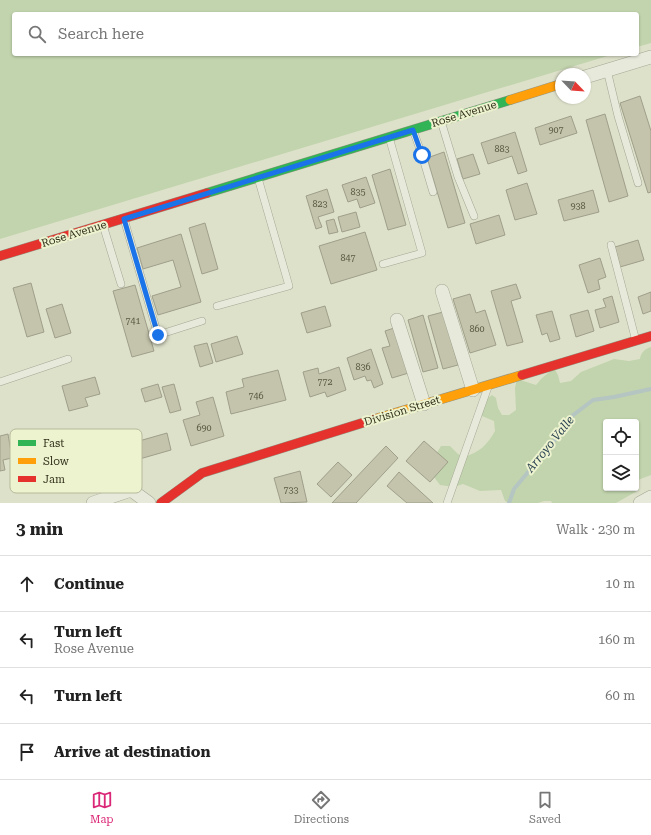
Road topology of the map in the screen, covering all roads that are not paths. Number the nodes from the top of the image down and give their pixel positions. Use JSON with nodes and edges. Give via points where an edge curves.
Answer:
{"nodes":[{"id":1,"x":651,"y":57,"type":"edge"},
{"id":2,"x":607,"y":70,"type":"junction"},
{"id":3,"x":591,"y":75,"type":"edge"},
{"id":4,"x":555,"y":86,"type":"edge"},
{"id":5,"x":441,"y":121,"type":"junction"},
{"id":6,"x":413,"y":130,"type":"junction"},
{"id":7,"x":389,"y":137,"type":"junction"},
{"id":8,"x":258,"y":178,"type":"junction"},
{"id":9,"x":638,"y":183,"type":"dead end"},
{"id":10,"x":433,"y":192,"type":"dead end"},
{"id":11,"x":474,"y":216,"type":"dead end"},
{"id":12,"x":124,"y":219,"type":"junction"},
{"id":13,"x":103,"y":225,"type":"junction"},
{"id":14,"x":610,"y":245,"type":"dead end"},
{"id":15,"x":0,"y":256,"type":"edge"},
{"id":16,"x":383,"y":264,"type":"dead end"},
{"id":17,"x":121,"y":284,"type":"dead end"},
{"id":18,"x":442,"y":291,"type":"dead end"},
{"id":19,"x":218,"y":306,"type":"dead end"},
{"id":20,"x":397,"y":320,"type":"dead end"},
{"id":21,"x":202,"y":322,"type":"dead end"},
{"id":22,"x":651,"y":336,"type":"edge"},
{"id":23,"x":636,"y":341,"type":"junction"},
{"id":24,"x":68,"y":359,"type":"dead end"},
{"id":25,"x":0,"y":382,"type":"edge"},
{"id":26,"x":488,"y":385,"type":"junction"},
{"id":27,"x":474,"y":390,"type":"junction"},
{"id":28,"x":424,"y":404,"type":"junction"},
{"id":29,"x":122,"y":493,"type":"edge"},
{"id":30,"x":135,"y":493,"type":"edge"},
{"id":31,"x":651,"y":497,"type":"edge"},
{"id":32,"x":93,"y":503,"type":"edge"},
{"id":33,"x":149,"y":503,"type":"edge"},
{"id":34,"x":160,"y":503,"type":"edge"},
{"id":35,"x":447,"y":503,"type":"edge"},
{"id":36,"x":640,"y":503,"type":"edge"}],
"edges":[{"from":1,"to":2,"type":"street"},
{"from":2,"to":3,"type":"street"},
{"from":2,"to":9,"type":"lane"},
{"from":4,"to":5,"type":"street","name":"Rose Avenue"},
{"from":5,"to":6,"type":"street","name":"Rose Avenue"},
{"from":5,"to":11,"type":"lane","via":[[458,178]]},
{"from":6,"to":7,"type":"street","name":"Rose Avenue"},
{"from":6,"to":10,"type":"lane"},
{"from":7,"to":8,"type":"street","name":"Rose Avenue"},
{"from":7,"to":16,"type":"lane","via":[[422,253]]},
{"from":8,"to":12,"type":"street","name":"Rose Avenue"},
{"from":8,"to":19,"type":"lane","via":[[289,286]]},
{"from":12,"to":13,"type":"street","name":"Rose Avenue"},
{"from":12,"to":21,"type":"lane","via":[[158,335]]},
{"from":13,"to":15,"type":"street","name":"Rose Avenue"},
{"from":13,"to":17,"type":"lane"},
{"from":14,"to":23,"type":"lane"},
{"from":18,"to":27,"type":"street"},
{"from":20,"to":28,"type":"street"},
{"from":22,"to":23,"type":"street","name":"Division Street"},
{"from":23,"to":26,"type":"street","name":"Division Street"},
{"from":24,"to":25,"type":"lane"},
{"from":26,"to":27,"type":"street","name":"Division Street"},
{"from":26,"to":35,"type":"lane"},
{"from":27,"to":28,"type":"street","name":"Division Street"},
{"from":28,"to":34,"type":"street","name":"Division Street","via":[[202,473]]},
{"from":29,"to":32,"type":"street"},
{"from":30,"to":33,"type":"street"},
{"from":31,"to":36,"type":"street"}]}
